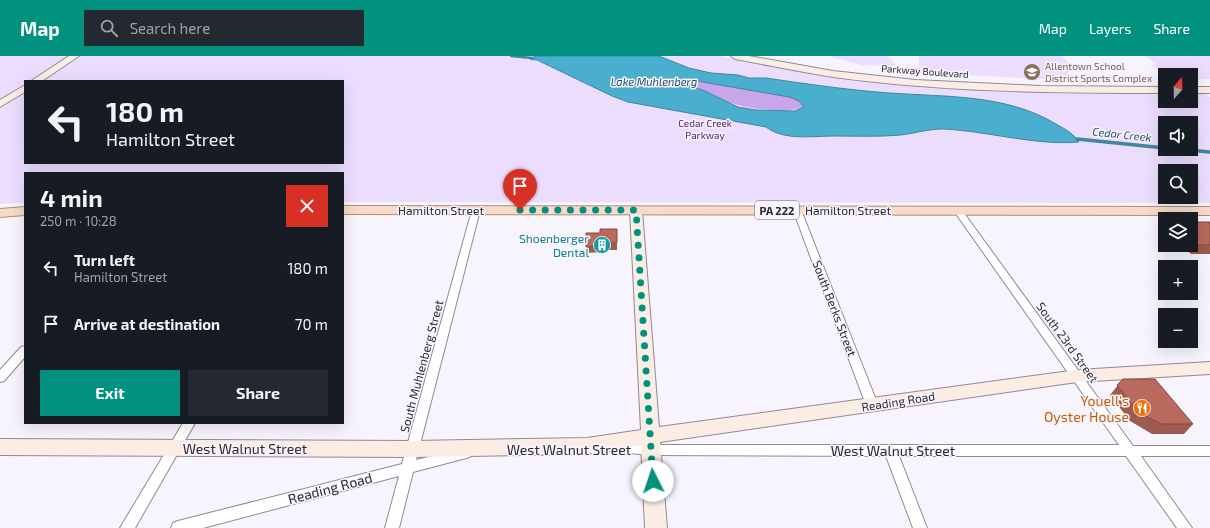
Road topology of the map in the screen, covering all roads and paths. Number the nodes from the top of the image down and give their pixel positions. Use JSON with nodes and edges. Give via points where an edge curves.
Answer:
{"nodes":[{"id":1,"x":75,"y":56,"type":"edge"},
{"id":2,"x":735,"y":56,"type":"edge"},
{"id":3,"x":38,"y":80,"type":"edge"},
{"id":4,"x":24,"y":89,"type":"edge"},
{"id":5,"x":1158,"y":90,"type":"edge"},
{"id":6,"x":1198,"y":90,"type":"edge"},
{"id":7,"x":1210,"y":90,"type":"edge"},
{"id":8,"x":0,"y":104,"type":"edge"},
{"id":9,"x":0,"y":210,"type":"edge"},
{"id":10,"x":24,"y":210,"type":"edge"},
{"id":11,"x":24,"y":210,"type":"edge"},
{"id":12,"x":344,"y":210,"type":"edge"},
{"id":13,"x":476,"y":210,"type":"junction"},
{"id":14,"x":636,"y":210,"type":"junction"},
{"id":15,"x":797,"y":210,"type":"junction"},
{"id":16,"x":958,"y":210,"type":"junction"},
{"id":17,"x":1210,"y":211,"type":"edge"},
{"id":18,"x":0,"y":213,"type":"edge"},
{"id":19,"x":24,"y":351,"type":"edge"},
{"id":20,"x":1210,"y":368,"type":"edge"},
{"id":21,"x":1077,"y":376,"type":"junction"},
{"id":22,"x":0,"y":378,"type":"edge"},
{"id":23,"x":872,"y":405,"type":"junction"},
{"id":24,"x":188,"y":424,"type":"edge"},
{"id":25,"x":650,"y":443,"type":"junction"},
{"id":26,"x":587,"y":446,"type":"joint"},
{"id":27,"x":0,"y":447,"type":"edge"},
{"id":28,"x":174,"y":448,"type":"junction"},
{"id":29,"x":413,"y":449,"type":"junction"},
{"id":30,"x":482,"y":449,"type":"junction"},
{"id":31,"x":890,"y":450,"type":"junction"},
{"id":32,"x":1130,"y":450,"type":"junction"},
{"id":33,"x":1210,"y":451,"type":"edge"},
{"id":34,"x":408,"y":468,"type":"junction"},
{"id":35,"x":127,"y":528,"type":"edge"},
{"id":36,"x":178,"y":528,"type":"edge"},
{"id":37,"x":392,"y":528,"type":"edge"},
{"id":38,"x":656,"y":528,"type":"edge"},
{"id":39,"x":920,"y":528,"type":"edge"},
{"id":40,"x":1185,"y":528,"type":"edge"}],
"edges":[{"from":1,"to":3,"type":"street"},
{"from":2,"to":5,"type":"street","name":"Parkway Boulevard","via":[[827,73],[908,81],[1033,88]]},
{"from":4,"to":8,"type":"street"},
{"from":6,"to":7,"type":"street"},
{"from":9,"to":10,"type":"street"},
{"from":11,"to":18,"type":"main road"},
{"from":12,"to":13,"type":"main road","name":"Hamilton Street","number":"PA 222"},
{"from":13,"to":14,"type":"main road","name":"Hamilton Street","number":"PA 222"},
{"from":13,"to":29,"type":"street","name":"South Muhlenberg Street"},
{"from":14,"to":15,"type":"main road","name":"Hamilton Street","number":"PA 222"},
{"from":14,"to":25,"type":"street"},
{"from":15,"to":16,"type":"main road","name":"Hamilton Street","number":"PA 222"},
{"from":15,"to":23,"type":"street","name":"South Berks Street"},
{"from":16,"to":17,"type":"main road","name":"Hamilton Street","number":"PA 222"},
{"from":16,"to":21,"type":"street","name":"South 23rd Street"},
{"from":19,"to":22,"type":"street"},
{"from":20,"to":21,"type":"street","name":"Reading Road"},
{"from":21,"to":23,"type":"street","name":"Reading Road"},
{"from":21,"to":32,"type":"street","name":"South 23rd Street"},
{"from":23,"to":25,"type":"street","name":"Reading Road"},
{"from":24,"to":28,"type":"street"},
{"from":25,"to":26,"type":"street","name":"Reading Road"},
{"from":25,"to":31,"type":"street","name":"West Walnut Street"},
{"from":25,"to":38,"type":"street"},
{"from":26,"to":30,"type":"street","name":"West Walnut Street"},
{"from":27,"to":28,"type":"street","name":"West Walnut Street"},
{"from":28,"to":29,"type":"street","name":"West Walnut Street"},
{"from":28,"to":35,"type":"street"},
{"from":29,"to":30,"type":"street","name":"West Walnut Street"},
{"from":29,"to":34,"type":"street","name":"South Muhlenberg Street"},
{"from":30,"to":34,"type":"street","name":"Reading Road"},
{"from":31,"to":32,"type":"street","name":"West Walnut Street"},
{"from":31,"to":39,"type":"street"},
{"from":32,"to":33,"type":"street","name":"West Walnut Street"},
{"from":32,"to":40,"type":"street","name":"South 23rd Street"},
{"from":34,"to":36,"type":"street","name":"Reading Road"},
{"from":34,"to":37,"type":"street","name":"South Muhlenberg Street"}]}
